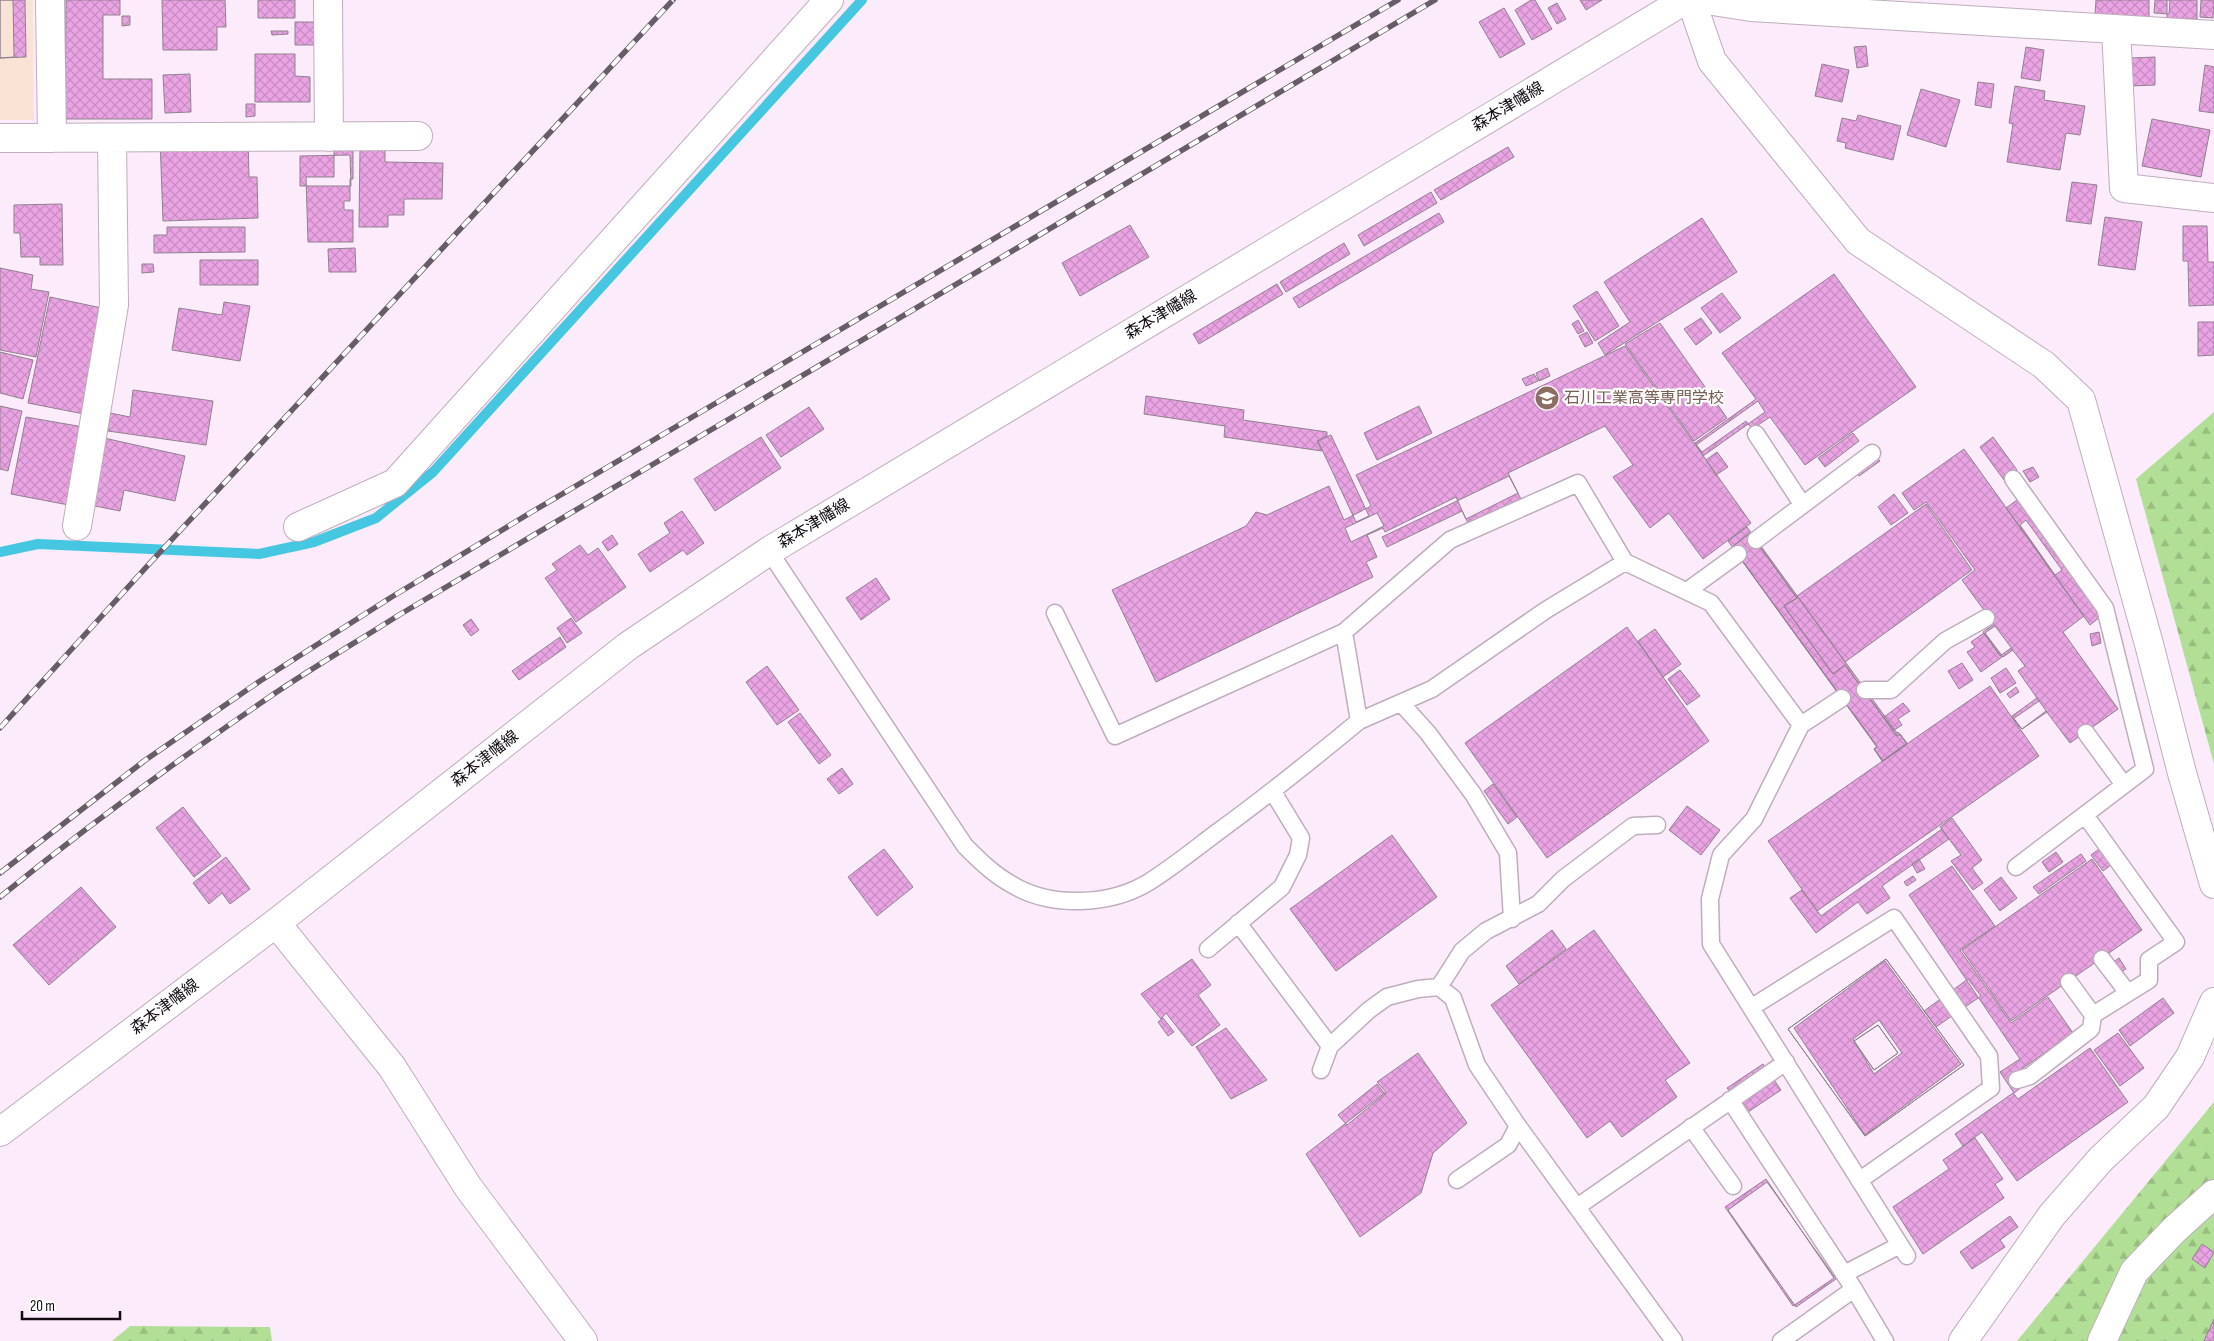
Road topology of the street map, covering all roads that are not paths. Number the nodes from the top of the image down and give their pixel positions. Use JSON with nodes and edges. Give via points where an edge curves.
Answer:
{"nodes":[{"id":1,"x":50,"y":0,"type":"edge"},
{"id":2,"x":328,"y":0,"type":"edge"},
{"id":3,"x":829,"y":0,"type":"edge"},
{"id":4,"x":1685,"y":0,"type":"edge"},
{"id":5,"x":1690,"y":0,"type":"edge"},
{"id":6,"x":1706,"y":0,"type":"edge"},
{"id":7,"x":2116,"y":29,"type":"junction"},
{"id":8,"x":2214,"y":35,"type":"edge"},
{"id":9,"x":418,"y":136,"type":"dead end"},
{"id":10,"x":329,"y":137,"type":"junction"},
{"id":11,"x":0,"y":138,"type":"edge"},
{"id":12,"x":52,"y":138,"type":"junction"},
{"id":13,"x":112,"y":138,"type":"junction"},
{"id":14,"x":2214,"y":198,"type":"edge"},
{"id":15,"x":1756,"y":434,"type":"dead end"},
{"id":16,"x":1872,"y":453,"type":"dead end"},
{"id":17,"x":2014,"y":479,"type":"dead end"},
{"id":18,"x":1802,"y":504,"type":"junction"},
{"id":19,"x":77,"y":526,"type":"dead end"},
{"id":20,"x":298,"y":527,"type":"dead end"},
{"id":21,"x":1756,"y":540,"type":"dead end"},
{"id":22,"x":769,"y":552,"type":"junction"},
{"id":23,"x":1738,"y":554,"type":"dead end"},
{"id":24,"x":1625,"y":562,"type":"junction"},
{"id":25,"x":1687,"y":591,"type":"junction"},
{"id":26,"x":1056,"y":613,"type":"dead end"},
{"id":27,"x":1986,"y":618,"type":"dead end"},
{"id":28,"x":1344,"y":632,"type":"junction"},
{"id":29,"x":1865,"y":690,"type":"dead end"},
{"id":30,"x":1842,"y":698,"type":"dead end"},
{"id":31,"x":1401,"y":702,"type":"junction"},
{"id":32,"x":1359,"y":721,"type":"junction"},
{"id":33,"x":1801,"y":724,"type":"junction"},
{"id":34,"x":2086,"y":733,"type":"dead end"},
{"id":35,"x":2124,"y":785,"type":"junction"},
{"id":36,"x":1273,"y":792,"type":"junction"},
{"id":37,"x":2084,"y":815,"type":"junction"},
{"id":38,"x":1657,"y":824,"type":"dead end"},
{"id":39,"x":2016,"y":867,"type":"dead end"},
{"id":40,"x":2214,"y":884,"type":"edge"},
{"id":41,"x":1512,"y":919,"type":"junction"},
{"id":42,"x":276,"y":923,"type":"junction"},
{"id":43,"x":1238,"y":923,"type":"junction"},
{"id":44,"x":1208,"y":949,"type":"dead end"},
{"id":45,"x":2102,"y":959,"type":"dead end"},
{"id":46,"x":2069,"y":982,"type":"dead end"},
{"id":47,"x":1439,"y":987,"type":"junction"},
{"id":48,"x":2128,"y":993,"type":"junction"},
{"id":49,"x":2214,"y":1002,"type":"edge"},
{"id":50,"x":1752,"y":1007,"type":"junction"},
{"id":51,"x":2093,"y":1015,"type":"junction"},
{"id":52,"x":1330,"y":1046,"type":"junction"},
{"id":53,"x":1786,"y":1062,"type":"junction"},
{"id":54,"x":1321,"y":1070,"type":"dead end"},
{"id":55,"x":1990,"y":1088,"type":"junction"},
{"id":56,"x":1730,"y":1100,"type":"junction"},
{"id":57,"x":1518,"y":1126,"type":"junction"},
{"id":58,"x":1691,"y":1127,"type":"junction"},
{"id":59,"x":0,"y":1132,"type":"edge"},
{"id":60,"x":1457,"y":1180,"type":"dead end"},
{"id":61,"x":1860,"y":1180,"type":"junction"},
{"id":62,"x":1733,"y":1186,"type":"dead end"},
{"id":63,"x":2214,"y":1194,"type":"edge"},
{"id":64,"x":1577,"y":1207,"type":"junction"},
{"id":65,"x":1844,"y":1274,"type":"junction"},
{"id":66,"x":1854,"y":1289,"type":"junction"},
{"id":67,"x":584,"y":1341,"type":"edge"},
{"id":68,"x":1674,"y":1341,"type":"edge"},
{"id":69,"x":1781,"y":1341,"type":"edge"},
{"id":70,"x":1885,"y":1341,"type":"edge"},
{"id":71,"x":1963,"y":1341,"type":"edge"},
{"id":72,"x":2102,"y":1341,"type":"edge"}],
"edges":[{"from":1,"to":12,"type":"street"},
{"from":2,"to":10,"type":"street"},
{"from":3,"to":20,"type":"street","via":[[395,483]]},
{"from":4,"to":22,"type":"street","name":"森本津幡線"},
{"from":5,"to":40,"type":"street","via":[[1712,61],[1858,241],[2044,366],[2081,400]]},
{"from":6,"to":7,"type":"street","via":[[1752,7]]},
{"from":7,"to":8,"type":"street"},
{"from":7,"to":14,"type":"street","via":[[2124,188]]},
{"from":9,"to":10,"type":"street"},
{"from":10,"to":13,"type":"street"},
{"from":11,"to":12,"type":"street"},
{"from":12,"to":13,"type":"street"},
{"from":13,"to":19,"type":"street","via":[[114,305]]},
{"from":15,"to":18,"type":"lane"},
{"from":16,"to":18,"type":"lane"},
{"from":17,"to":35,"type":"lane","via":[[2105,608],[2145,769]]},
{"from":18,"to":21,"type":"lane"},
{"from":22,"to":36,"type":"lane","via":[[964,846],[987,868],[1012,885],[1038,896],[1072,901],[1114,897],[1147,883]]},
{"from":22,"to":42,"type":"street","name":"森本津幡線","via":[[628,646]]},
{"from":23,"to":25,"type":"lane"},
{"from":24,"to":25,"type":"lane"},
{"from":24,"to":28,"type":"lane","via":[[1578,483],[1450,540]]},
{"from":24,"to":31,"type":"lane","via":[[1546,610],[1432,688]]},
{"from":25,"to":33,"type":"lane","via":[[1711,602]]},
{"from":26,"to":28,"type":"lane","via":[[1115,736]]},
{"from":27,"to":29,"type":"lane","via":[[1946,641],[1891,690]]},
{"from":28,"to":32,"type":"lane"},
{"from":30,"to":33,"type":"lane"},
{"from":31,"to":32,"type":"lane"},
{"from":31,"to":41,"type":"lane","via":[[1473,794],[1508,853]]},
{"from":32,"to":36,"type":"lane"},
{"from":33,"to":50,"type":"lane","via":[[1754,819],[1721,855],[1710,899],[1711,944]]},
{"from":34,"to":35,"type":"lane"},
{"from":35,"to":37,"type":"lane"},
{"from":36,"to":43,"type":"lane","via":[[1302,838],[1298,855],[1282,887]]},
{"from":37,"to":39,"type":"lane"},
{"from":37,"to":48,"type":"lane","via":[[2176,942],[2150,960],[2149,980]]},
{"from":38,"to":41,"type":"lane","via":[[1633,826],[1563,879],[1538,904]]},
{"from":41,"to":47,"type":"lane","via":[[1486,931],[1462,951]]},
{"from":42,"to":59,"type":"street","name":"森本津幡線"},
{"from":42,"to":67,"type":"street","via":[[392,1067],[468,1187]]},
{"from":43,"to":44,"type":"lane"},
{"from":43,"to":52,"type":"lane"},
{"from":45,"to":48,"type":"lane"},
{"from":46,"to":51,"type":"lane"},
{"from":47,"to":52,"type":"lane","via":[[1387,997]]},
{"from":47,"to":57,"type":"lane","via":[[1453,998],[1477,1065]]},
{"from":48,"to":51,"type":"lane"},
{"from":49,"to":71,"type":"street","via":[[2190,1057],[2156,1107],[2101,1159],[2052,1215]]},
{"from":50,"to":53,"type":"lane"},
{"from":50,"to":55,"type":"lane","via":[[1894,918],[1989,1056]]},
{"from":51,"to":55,"type":"lane","via":[[2092,1029],[2030,1076]]},
{"from":52,"to":54,"type":"lane"},
{"from":53,"to":56,"type":"lane"},
{"from":53,"to":61,"type":"lane"},
{"from":55,"to":61,"type":"lane"},
{"from":56,"to":58,"type":"lane"},
{"from":56,"to":65,"type":"lane"},
{"from":57,"to":60,"type":"lane","via":[[1508,1145]]},
{"from":57,"to":64,"type":"lane"},
{"from":58,"to":62,"type":"lane"},
{"from":58,"to":64,"type":"lane"},
{"from":61,"to":65,"type":"lane","via":[[1903,1251]]},
{"from":63,"to":72,"type":"street","via":[[2134,1272]]},
{"from":64,"to":68,"type":"lane"},
{"from":65,"to":66,"type":"lane"},
{"from":66,"to":69,"type":"lane"},
{"from":66,"to":70,"type":"lane"}]}
